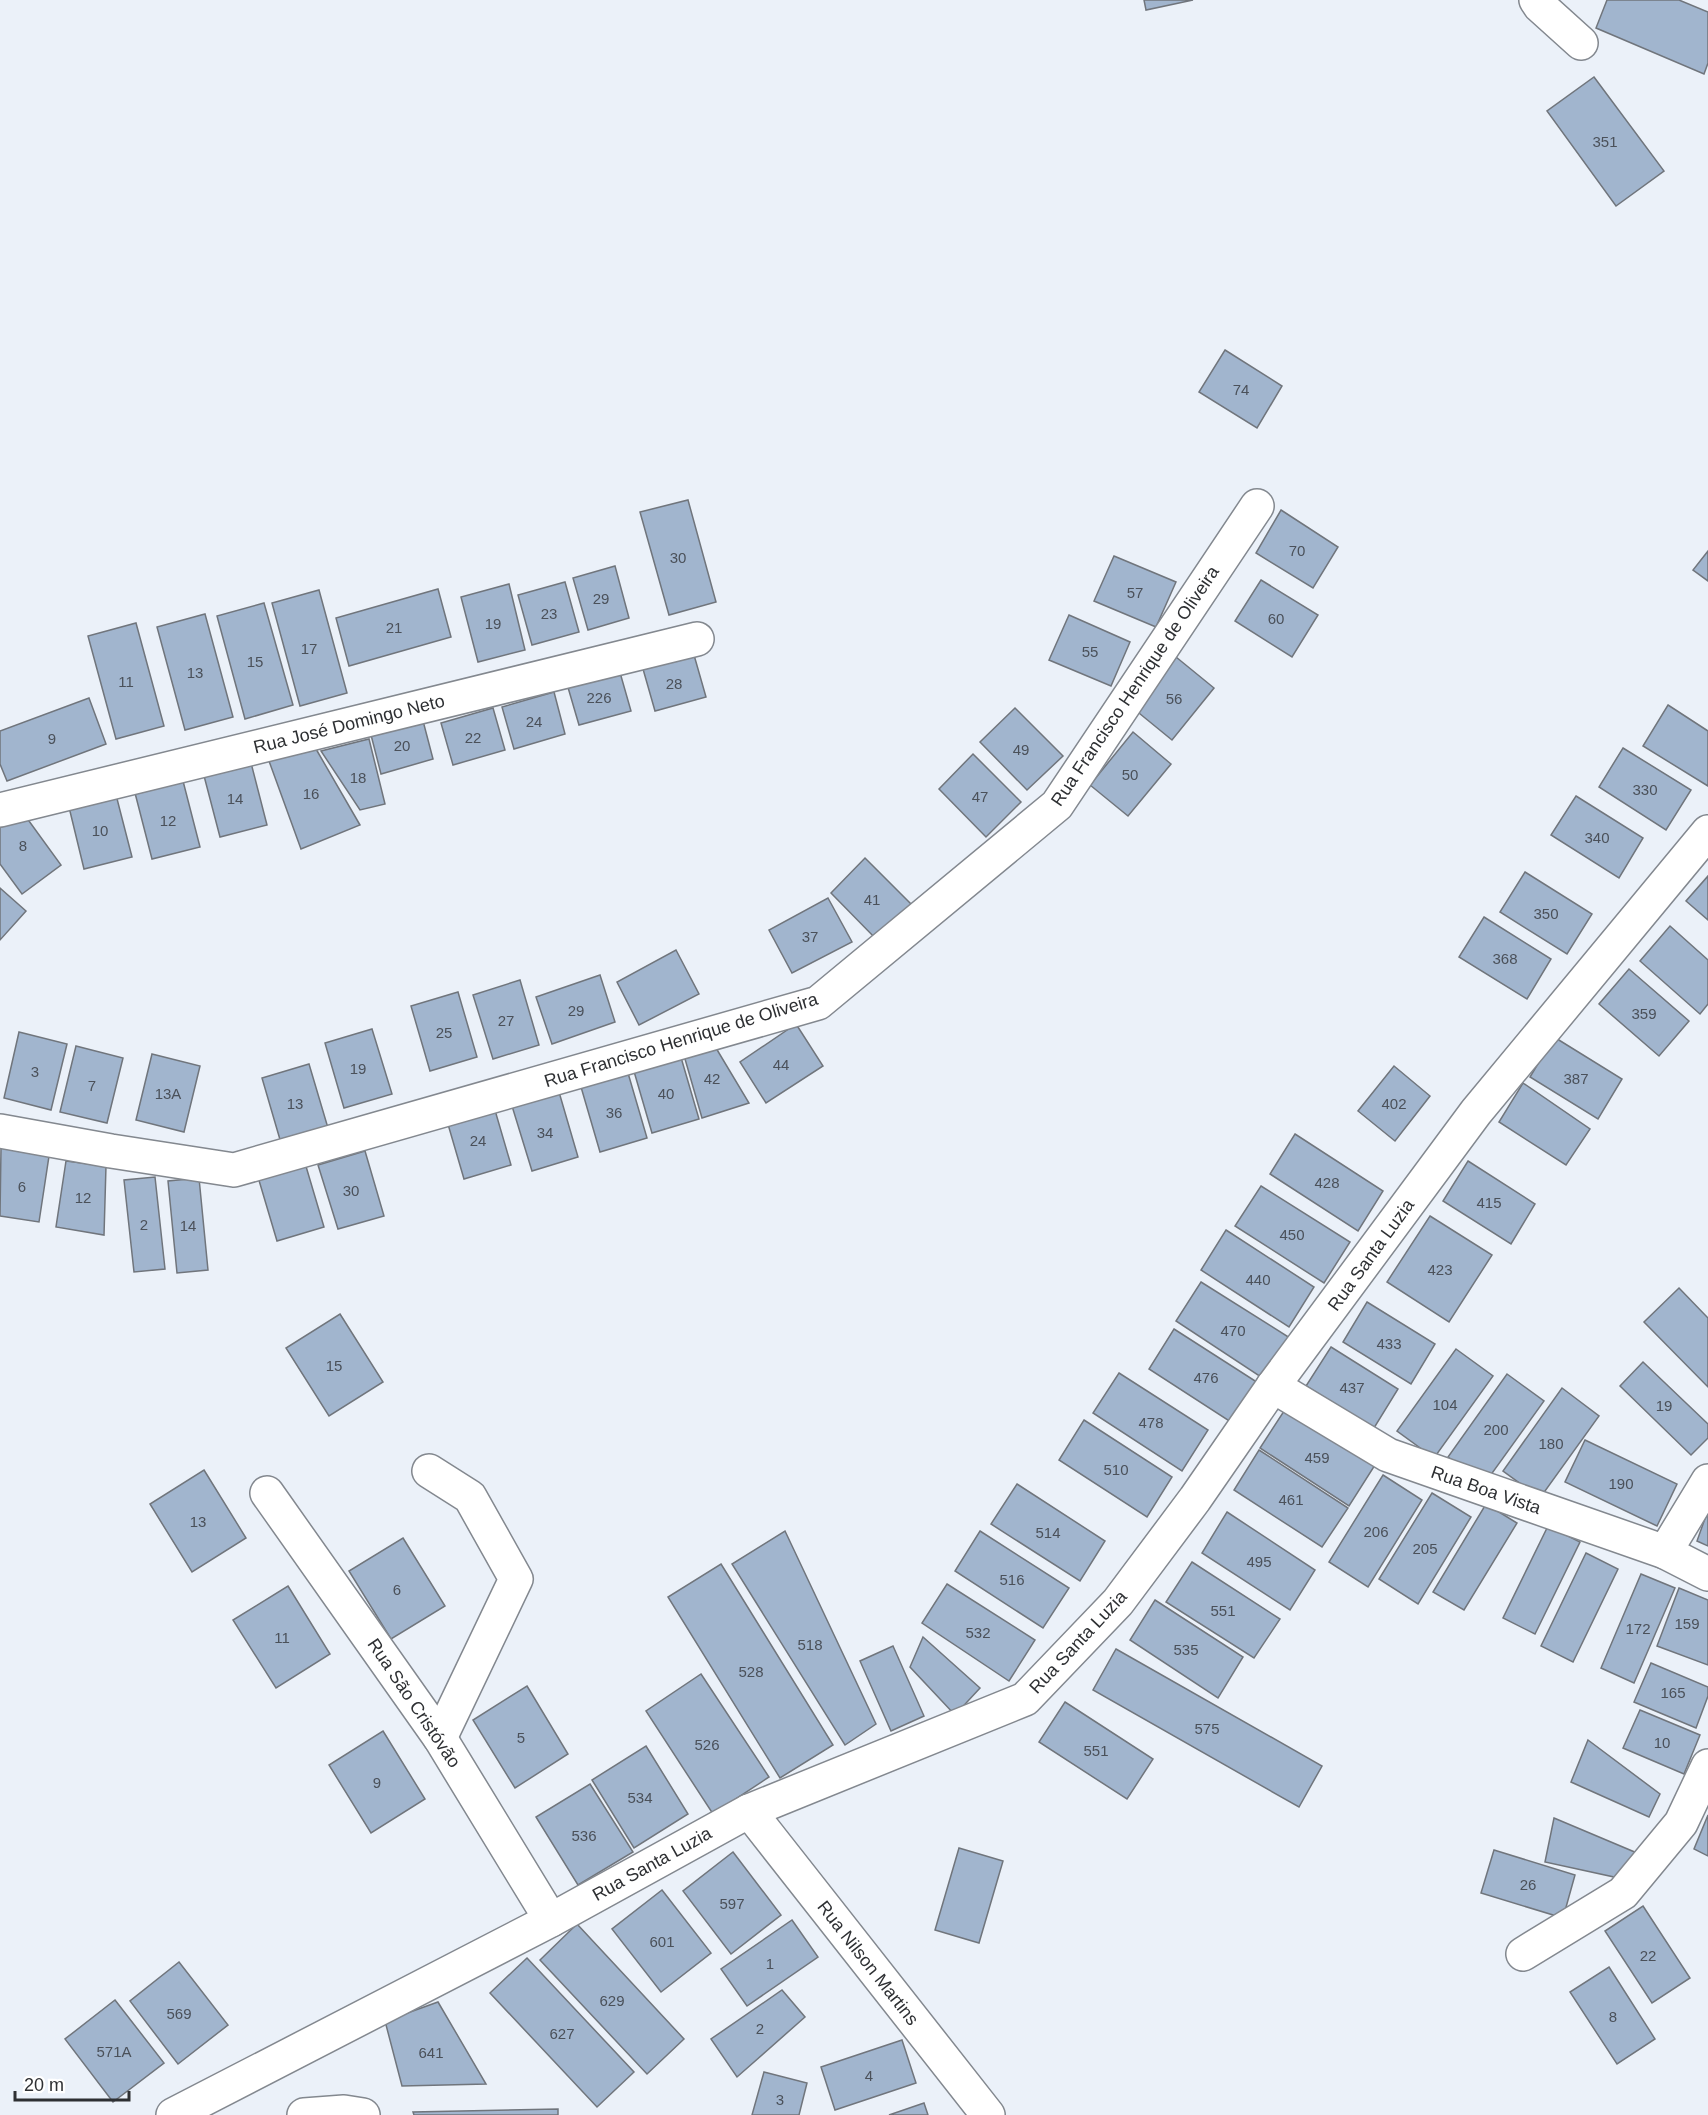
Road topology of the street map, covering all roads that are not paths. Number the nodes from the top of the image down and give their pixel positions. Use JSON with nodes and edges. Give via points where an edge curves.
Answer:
{"nodes":[{"id":1,"x":1536,"y":0,"type":"edge"},
{"id":2,"x":1581,"y":43,"type":"dead end"},
{"id":3,"x":1257,"y":506,"type":"dead end"},
{"id":4,"x":697,"y":639,"type":"dead end"},
{"id":5,"x":0,"y":810,"type":"edge"},
{"id":6,"x":1708,"y":832,"type":"edge"},
{"id":7,"x":0,"y":1131,"type":"edge"},
{"id":8,"x":1273,"y":1386,"type":"junction"},
{"id":9,"x":429,"y":1471,"type":"dead end"},
{"id":10,"x":1708,"y":1481,"type":"edge"},
{"id":11,"x":267,"y":1493,"type":"dead end"},
{"id":12,"x":1665,"y":1552,"type":"junction"},
{"id":13,"x":1708,"y":1574,"type":"edge"},
{"id":14,"x":440,"y":1738,"type":"junction"},
{"id":15,"x":1708,"y":1766,"type":"edge"},
{"id":16,"x":749,"y":1811,"type":"junction"},
{"id":17,"x":551,"y":1920,"type":"junction"},
{"id":18,"x":1522,"y":1954,"type":"dead end"},
{"id":19,"x":173,"y":2115,"type":"edge"},
{"id":20,"x":304,"y":2115,"type":"edge"},
{"id":21,"x":363,"y":2115,"type":"edge"},
{"id":22,"x":988,"y":2115,"type":"edge"}],
"edges":[{"from":1,"to":2,"type":"street"},
{"from":3,"to":7,"type":"street","name":"Rua Francisco Henrique de Oliveira","via":[[1057,805],[818,1003],[234,1170]]},
{"from":4,"to":5,"type":"street","name":"Rua José Domingo Neto"},
{"from":6,"to":8,"type":"street","name":"Rua Santa Luzia","via":[[1476,1112]]},
{"from":8,"to":12,"type":"street","name":"Rua Boa Vista","via":[[1388,1455]]},
{"from":8,"to":16,"type":"street","name":"Rua Santa Luzia","via":[[1118,1602],[1025,1699]]},
{"from":9,"to":14,"type":"street","via":[[470,1497],[516,1579]]},
{"from":10,"to":12,"type":"street"},
{"from":11,"to":14,"type":"street","name":"Rua São Cristóvão"},
{"from":12,"to":13,"type":"street","name":"Rua Boa Vista"},
{"from":14,"to":17,"type":"street","name":"Rua São Cristóvão"},
{"from":15,"to":18,"type":"street","via":[[1681,1822],[1623,1893]]},
{"from":16,"to":17,"type":"street","name":"Rua Santa Luzia"},
{"from":16,"to":22,"type":"street","name":"Rua Nilson Martins"},
{"from":17,"to":19,"type":"street","name":"Rua Santa Luzia"},
{"from":20,"to":21,"type":"street"}]}
